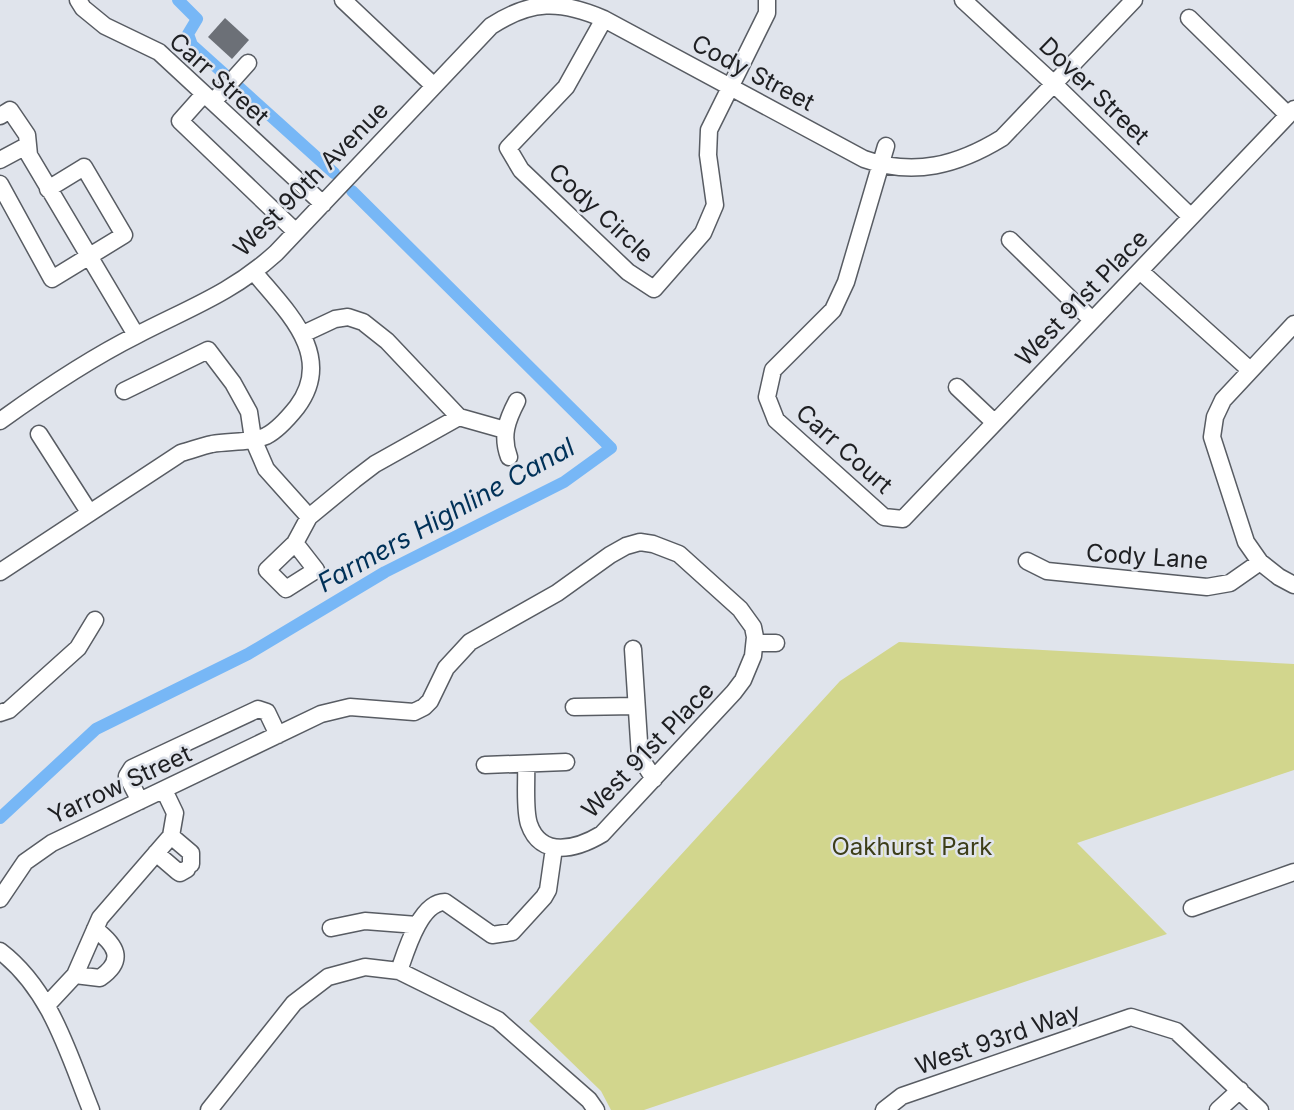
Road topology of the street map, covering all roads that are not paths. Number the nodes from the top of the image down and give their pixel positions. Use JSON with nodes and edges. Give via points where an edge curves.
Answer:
{"nodes":[{"id":1,"x":78,"y":0,"type":"edge"},
{"id":2,"x":343,"y":0,"type":"edge"},
{"id":3,"x":767,"y":0,"type":"edge"},
{"id":4,"x":963,"y":0,"type":"edge"},
{"id":5,"x":1135,"y":0,"type":"edge"},
{"id":6,"x":1189,"y":18,"type":"dead end"},
{"id":7,"x":604,"y":19,"type":"junction"},
{"id":8,"x":248,"y":63,"type":"dead end"},
{"id":9,"x":1054,"y":84,"type":"junction"},
{"id":10,"x":434,"y":86,"type":"junction"},
{"id":11,"x":730,"y":87,"type":"junction"},
{"id":12,"x":209,"y":97,"type":"junction"},
{"id":13,"x":1291,"y":112,"type":"edge"},
{"id":14,"x":0,"y":116,"type":"edge"},
{"id":15,"x":28,"y":145,"type":"junction"},
{"id":16,"x":886,"y":146,"type":"dead end"},
{"id":17,"x":0,"y":160,"type":"edge"},
{"id":18,"x":880,"y":165,"type":"junction"},
{"id":19,"x":0,"y":184,"type":"edge"},
{"id":20,"x":48,"y":189,"type":"junction"},
{"id":21,"x":323,"y":204,"type":"junction"},
{"id":22,"x":1191,"y":217,"type":"junction"},
{"id":23,"x":296,"y":232,"type":"junction"},
{"id":24,"x":1010,"y":240,"type":"dead end"},
{"id":25,"x":90,"y":257,"type":"junction"},
{"id":26,"x":1140,"y":271,"type":"junction"},
{"id":27,"x":254,"y":272,"type":"junction"},
{"id":28,"x":1092,"y":320,"type":"junction"},
{"id":29,"x":1294,"y":324,"type":"edge"},
{"id":30,"x":303,"y":334,"type":"junction"},
{"id":31,"x":136,"y":335,"type":"junction"},
{"id":32,"x":1250,"y":370,"type":"junction"},
{"id":33,"x":957,"y":387,"type":"dead end"},
{"id":34,"x":124,"y":391,"type":"dead end"},
{"id":35,"x":517,"y":401,"type":"dead end"},
{"id":36,"x":459,"y":417,"type":"junction"},
{"id":37,"x":0,"y":421,"type":"edge"},
{"id":38,"x":994,"y":422,"type":"junction"},
{"id":39,"x":505,"y":430,"type":"junction"},
{"id":40,"x":39,"y":433,"type":"dead end"},
{"id":41,"x":253,"y":439,"type":"junction"},
{"id":42,"x":509,"y":457,"type":"dead end"},
{"id":43,"x":89,"y":512,"type":"junction"},
{"id":44,"x":309,"y":517,"type":"junction"},
{"id":45,"x":903,"y":519,"type":"joint"},
{"id":46,"x":295,"y":543,"type":"dead end"},
{"id":47,"x":1027,"y":561,"type":"dead end"},
{"id":48,"x":1260,"y":562,"type":"junction"},
{"id":49,"x":0,"y":572,"type":"edge"},
{"id":50,"x":1294,"y":585,"type":"edge"},
{"id":51,"x":95,"y":620,"type":"dead end"},
{"id":52,"x":776,"y":643,"type":"dead end"},
{"id":53,"x":633,"y":649,"type":"dead end"},
{"id":54,"x":754,"y":649,"type":"junction"},
{"id":55,"x":636,"y":706,"type":"junction"},
{"id":56,"x":574,"y":707,"type":"dead end"},
{"id":57,"x":0,"y":713,"type":"edge"},
{"id":58,"x":278,"y":735,"type":"junction"},
{"id":59,"x":566,"y":762,"type":"dead end"},
{"id":60,"x":526,"y":764,"type":"junction"},
{"id":61,"x":485,"y":765,"type":"dead end"},
{"id":62,"x":654,"y":779,"type":"junction"},
{"id":63,"x":164,"y":790,"type":"junction"},
{"id":64,"x":140,"y":801,"type":"junction"},
{"id":65,"x":171,"y":836,"type":"junction"},
{"id":66,"x":554,"y":848,"type":"junction"},
{"id":67,"x":156,"y":853,"type":"junction"},
{"id":68,"x":1294,"y":872,"type":"edge"},
{"id":69,"x":0,"y":899,"type":"edge"},
{"id":70,"x":1192,"y":908,"type":"dead end"},
{"id":71,"x":416,"y":925,"type":"junction"},
{"id":72,"x":331,"y":928,"type":"dead end"},
{"id":73,"x":95,"y":929,"type":"junction"},
{"id":74,"x":0,"y":951,"type":"edge"},
{"id":75,"x":400,"y":971,"type":"junction"},
{"id":76,"x":75,"y":975,"type":"junction"},
{"id":77,"x":47,"y":1005,"type":"junction"},
{"id":78,"x":1240,"y":1090,"type":"junction"},
{"id":79,"x":91,"y":1110,"type":"edge"},
{"id":80,"x":209,"y":1110,"type":"edge"},
{"id":81,"x":596,"y":1110,"type":"edge"},
{"id":82,"x":884,"y":1110,"type":"edge"},
{"id":83,"x":1218,"y":1110,"type":"edge"},
{"id":84,"x":1260,"y":1110,"type":"edge"}],
"edges":[{"from":1,"to":12,"type":"street","name":"Carr Street","via":[[105,26],[159,52]]},
{"from":2,"to":10,"type":"street"},
{"from":3,"to":11,"type":"street","via":[[767,13]]},
{"from":4,"to":9,"type":"street","name":"Dover Street"},
{"from":5,"to":9,"type":"street"},
{"from":6,"to":13,"type":"street"},
{"from":7,"to":10,"type":"street","name":"West 90th Avenue","via":[[557,1],[521,6],[491,26]]},
{"from":7,"to":11,"type":"street","name":"Cody Street"},
{"from":7,"to":11,"type":"street","name":"Cody Circle","via":[[566,87],[508,148],[521,170],[628,272],[654,289],[703,233],[715,205],[709,130]]},
{"from":8,"to":12,"type":"street"},
{"from":9,"to":18,"type":"street","via":[[1002,138],[976,154],[919,168]]},
{"from":9,"to":22,"type":"street","name":"Dover Street"},
{"from":10,"to":21,"type":"street","name":"West 90th Avenue"},
{"from":11,"to":18,"type":"street","name":"Cody Street"},
{"from":12,"to":21,"type":"street","name":"Carr Street"},
{"from":12,"to":23,"type":"street","via":[[180,121]]},
{"from":13,"to":22,"type":"street","name":"West 91st Place"},
{"from":14,"to":15,"type":"street","via":[[10,110],[27,135]]},
{"from":15,"to":17,"type":"street"},
{"from":15,"to":20,"type":"street"},
{"from":16,"to":18,"type":"street"},
{"from":18,"to":45,"type":"street","name":"Carr Court","via":[[846,282],[833,310],[773,370],[767,397],[776,420],[884,517]]},
{"from":19,"to":25,"type":"street","via":[[52,279]]},
{"from":20,"to":25,"type":"street"},
{"from":20,"to":25,"type":"street","via":[[84,167],[124,236]]},
{"from":21,"to":23,"type":"street","name":"West 90th Avenue"},
{"from":22,"to":26,"type":"street","name":"West 91st Place"},
{"from":23,"to":27,"type":"street","name":"West 90th Avenue"},
{"from":24,"to":28,"type":"street"},
{"from":25,"to":31,"type":"street"},
{"from":26,"to":28,"type":"street","name":"West 91st Place"},
{"from":26,"to":32,"type":"street"},
{"from":27,"to":30,"type":"street"},
{"from":27,"to":31,"type":"street","name":"West 90th Avenue","via":[[223,293]]},
{"from":28,"to":38,"type":"street","name":"West 91st Place"},
{"from":29,"to":32,"type":"street"},
{"from":30,"to":36,"type":"street","via":[[335,318],[363,322]]},
{"from":30,"to":41,"type":"street","via":[[312,367],[303,398],[278,428]]},
{"from":31,"to":37,"type":"street","name":"West 90th Avenue"},
{"from":32,"to":48,"type":"street","via":[[1223,400],[1212,437],[1246,542]]},
{"from":33,"to":38,"type":"street"},
{"from":34,"to":41,"type":"street","via":[[208,350],[249,412]]},
{"from":35,"to":39,"type":"street"},
{"from":36,"to":39,"type":"street"},
{"from":36,"to":44,"type":"street","via":[[375,464]]},
{"from":38,"to":45,"type":"street","name":"West 91st Place"},
{"from":39,"to":42,"type":"street"},
{"from":40,"to":43,"type":"street"},
{"from":41,"to":43,"type":"street","via":[[181,453]]},
{"from":41,"to":44,"type":"street","via":[[267,469]]},
{"from":43,"to":49,"type":"street"},
{"from":44,"to":46,"type":"street"},
{"from":47,"to":48,"type":"street","name":"Cody Lane","via":[[1047,571],[1207,587],[1230,583]]},
{"from":48,"to":50,"type":"street"},
{"from":51,"to":57,"type":"street","via":[[78,648]]},
{"from":52,"to":54,"type":"street"},
{"from":53,"to":55,"type":"street"},
{"from":54,"to":58,"type":"street","name":"Yarrow Street","via":[[753,627],[706,576],[679,554],[640,542],[610,555],[557,593],[470,642],[446,668],[430,701],[419,710],[350,706]]},
{"from":54,"to":62,"type":"street","name":"West 91st Place","via":[[734,692]]},
{"from":55,"to":56,"type":"street"},
{"from":55,"to":62,"type":"street","via":[[640,757]]},
{"from":58,"to":63,"type":"street","name":"Yarrow Street"},
{"from":58,"to":64,"type":"street","via":[[267,712],[258,709],[132,768],[127,776]]},
{"from":59,"to":60,"type":"street"},
{"from":60,"to":61,"type":"street"},
{"from":60,"to":66,"type":"street","via":[[527,822],[540,842]]},
{"from":62,"to":66,"type":"street","name":"West 91st Place","via":[[602,834],[581,845]]},
{"from":63,"to":64,"type":"street","name":"Yarrow Street"},
{"from":63,"to":65,"type":"street","via":[[175,813]]},
{"from":64,"to":69,"type":"street","name":"Yarrow Street","via":[[38,851],[20,868]]},
{"from":65,"to":67,"type":"street"},
{"from":65,"to":67,"type":"street","via":[[191,853],[189,867],[177,872]]},
{"from":66,"to":71,"type":"street","via":[[548,890],[512,932],[492,935],[445,902],[434,905]]},
{"from":67,"to":73,"type":"street"},
{"from":68,"to":70,"type":"street"},
{"from":71,"to":72,"type":"street","via":[[365,921]]},
{"from":71,"to":75,"type":"street"},
{"from":73,"to":76,"type":"street"},
{"from":73,"to":76,"type":"street","via":[[114,945],[115,961],[100,978]]},
{"from":74,"to":77,"type":"street"},
{"from":75,"to":80,"type":"street","via":[[365,967],[328,977],[294,1003]]},
{"from":75,"to":81,"type":"street","via":[[498,1020]]},
{"from":76,"to":77,"type":"street"},
{"from":77,"to":79,"type":"street"},
{"from":78,"to":82,"type":"street","name":"West 93rd Way","via":[[1176,1031],[1131,1017],[902,1096]]},
{"from":78,"to":83,"type":"street"},
{"from":78,"to":84,"type":"street"}]}
